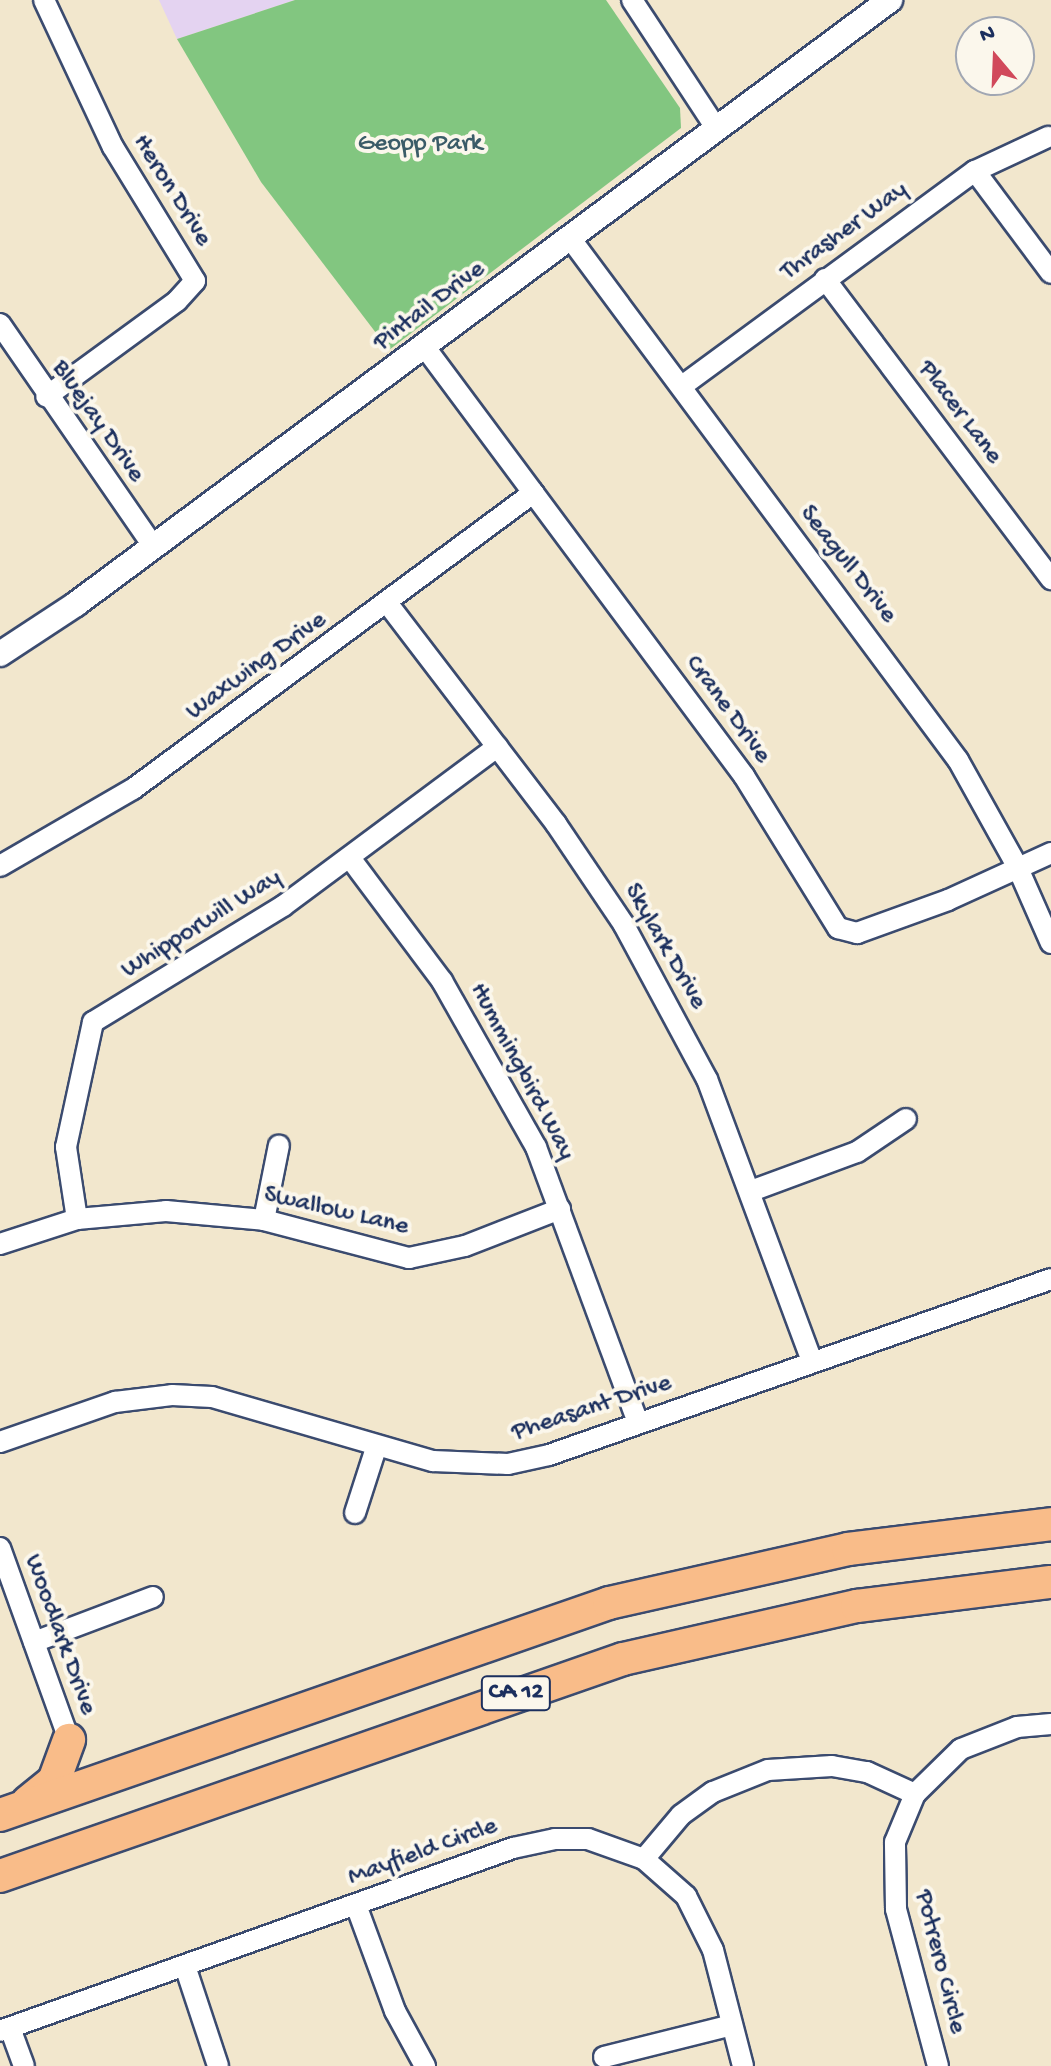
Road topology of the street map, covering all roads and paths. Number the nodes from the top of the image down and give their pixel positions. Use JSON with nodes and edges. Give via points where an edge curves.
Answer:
{"nodes":[{"id":1,"x":44,"y":0,"type":"edge"},
{"id":2,"x":632,"y":0,"type":"edge"},
{"id":3,"x":890,"y":0,"type":"edge"},
{"id":4,"x":716,"y":128,"type":"junction"},
{"id":5,"x":1048,"y":137,"type":"dead end"},
{"id":6,"x":975,"y":171,"type":"junction"},
{"id":7,"x":570,"y":238,"type":"junction"},
{"id":8,"x":1051,"y":273,"type":"edge"},
{"id":9,"x":825,"y":279,"type":"junction"},
{"id":10,"x":0,"y":324,"type":"edge"},
{"id":11,"x":424,"y":346,"type":"junction"},
{"id":12,"x":682,"y":386,"type":"junction"},
{"id":13,"x":46,"y":397,"type":"junction"},
{"id":14,"x":533,"y":493,"type":"junction"},
{"id":15,"x":154,"y":547,"type":"junction"},
{"id":16,"x":1051,"y":579,"type":"edge"},
{"id":17,"x":388,"y":604,"type":"junction"},
{"id":18,"x":0,"y":654,"type":"edge"},
{"id":19,"x":497,"y":747,"type":"junction"},
{"id":20,"x":1051,"y":853,"type":"edge"},
{"id":21,"x":350,"y":858,"type":"junction"},
{"id":22,"x":0,"y":866,"type":"edge"},
{"id":23,"x":1017,"y":866,"type":"junction"},
{"id":24,"x":1051,"y":943,"type":"edge"},
{"id":25,"x":906,"y":1119,"type":"dead end"},
{"id":26,"x":279,"y":1145,"type":"dead end"},
{"id":27,"x":751,"y":1191,"type":"junction"},
{"id":28,"x":560,"y":1209,"type":"junction"},
{"id":29,"x":77,"y":1219,"type":"junction"},
{"id":30,"x":264,"y":1220,"type":"junction"},
{"id":31,"x":0,"y":1244,"type":"edge"},
{"id":32,"x":1051,"y":1279,"type":"edge"},
{"id":33,"x":812,"y":1361,"type":"junction"},
{"id":34,"x":638,"y":1423,"type":"junction"},
{"id":35,"x":0,"y":1442,"type":"edge"},
{"id":36,"x":376,"y":1448,"type":"junction"},
{"id":37,"x":355,"y":1513,"type":"dead end"},
{"id":38,"x":1051,"y":1524,"type":"edge"},
{"id":39,"x":0,"y":1548,"type":"edge"},
{"id":40,"x":1051,"y":1582,"type":"edge"},
{"id":41,"x":153,"y":1597,"type":"dead end"},
{"id":42,"x":34,"y":1642,"type":"junction"},
{"id":43,"x":1051,"y":1724,"type":"edge"},
{"id":44,"x":69,"y":1740,"type":"junction"},
{"id":45,"x":144,"y":1764,"type":"junction"},
{"id":46,"x":915,"y":1794,"type":"junction"},
{"id":47,"x":10,"y":1812,"type":"edge"},
{"id":48,"x":644,"y":1859,"type":"junction"},
{"id":49,"x":0,"y":1876,"type":"edge"},
{"id":50,"x":356,"y":1905,"type":"junction"},
{"id":51,"x":185,"y":1966,"type":"junction"},
{"id":52,"x":732,"y":2025,"type":"junction"},
{"id":53,"x":5,"y":2029,"type":"edge"},
{"id":54,"x":604,"y":2057,"type":"dead end"},
{"id":55,"x":24,"y":2066,"type":"edge"},
{"id":56,"x":218,"y":2066,"type":"edge"},
{"id":57,"x":425,"y":2066,"type":"edge"},
{"id":58,"x":743,"y":2066,"type":"edge"},
{"id":59,"x":938,"y":2066,"type":"edge"}],
"edges":[{"from":1,"to":13,"type":"street","name":"Heron Drive","via":[[113,147],[195,281],[177,301]]},
{"from":2,"to":4,"type":"street"},
{"from":3,"to":4,"type":"street","name":"Pintail Drive"},
{"from":4,"to":7,"type":"street","name":"Pintail Drive"},
{"from":5,"to":6,"type":"street","name":"Thrasher Way"},
{"from":6,"to":8,"type":"street"},
{"from":6,"to":9,"type":"street","name":"Thrasher Way"},
{"from":7,"to":11,"type":"street","name":"Pintail Drive"},
{"from":7,"to":12,"type":"street","name":"Seagull Drive"},
{"from":9,"to":12,"type":"street","name":"Thrasher Way"},
{"from":9,"to":16,"type":"street","name":"Placer Lane"},
{"from":10,"to":13,"type":"street","name":"Bluejay Drive"},
{"from":11,"to":14,"type":"street","name":"Crane Drive"},
{"from":11,"to":15,"type":"street","name":"Pintail Drive"},
{"from":12,"to":23,"type":"street","name":"Seagull Drive","via":[[958,760]]},
{"from":13,"to":15,"type":"street","name":"Bluejay Drive"},
{"from":14,"to":17,"type":"street","name":"Waxwing Drive"},
{"from":14,"to":23,"type":"street","name":"Crane Drive","via":[[744,776],[838,928],[857,933],[948,900]]},
{"from":15,"to":18,"type":"street","name":"Pintail Drive"},
{"from":17,"to":19,"type":"street","name":"Skylark Drive"},
{"from":17,"to":22,"type":"street","name":"Waxwing Drive","via":[[133,789]]},
{"from":19,"to":21,"type":"street","name":"Whipporwill Way"},
{"from":19,"to":27,"type":"street","name":"Skylark Drive","via":[[624,925],[707,1079]]},
{"from":20,"to":23,"type":"street","name":"Crane Drive"},
{"from":21,"to":28,"type":"street","name":"Hummingbird Way","via":[[467,1021],[536,1147]]},
{"from":21,"to":29,"type":"street","name":"Whipporwill Way","via":[[206,956],[93,1022],[66,1147]]},
{"from":23,"to":24,"type":"street","name":"Seagull Drive"},
{"from":25,"to":27,"type":"street","via":[[857,1152]]},
{"from":26,"to":30,"type":"street"},
{"from":27,"to":33,"type":"street","name":"Skylark Drive"},
{"from":28,"to":30,"type":"street","name":"Swallow Lane","via":[[465,1246],[409,1258]]},
{"from":28,"to":34,"type":"street","name":"Hummingbird Way"},
{"from":29,"to":30,"type":"street","name":"Swallow Lane","via":[[166,1211]]},
{"from":29,"to":31,"type":"street","name":"Swallow Lane"},
{"from":32,"to":33,"type":"street","name":"Pheasant Drive"},
{"from":33,"to":34,"type":"street","name":"Pheasant Drive"},
{"from":34,"to":36,"type":"street","name":"Pheasant Drive","via":[[508,1464],[469,1466]]},
{"from":35,"to":36,"type":"street","name":"Pheasant Drive","via":[[115,1402],[172,1395],[212,1397]]},
{"from":36,"to":37,"type":"street"},
{"from":38,"to":45,"type":"highway","number":"CA 12","via":[[848,1549],[609,1603]]},
{"from":39,"to":42,"type":"street","name":"Woodlark Drive"},
{"from":40,"to":49,"type":"highway","number":"CA 12","via":[[857,1606],[623,1659]]},
{"from":41,"to":42,"type":"street"},
{"from":42,"to":44,"type":"street","name":"Woodlark Drive"},
{"from":43,"to":46,"type":"street","name":"Potrero Circle","via":[[1017,1727],[961,1749]]},
{"from":44,"to":45,"type":"highway","via":[[94,1759]]},
{"from":44,"to":47,"type":"highway","via":[[54,1781]]},
{"from":45,"to":47,"type":"highway","number":"CA 12"},
{"from":46,"to":48,"type":"street","via":[[867,1772],[832,1766],[768,1770],[713,1792],[681,1815]]},
{"from":46,"to":59,"type":"street","name":"Potrero Circle","via":[[895,1842],[892,1873],[896,1909]]},
{"from":48,"to":50,"type":"street","name":"Mayfield Circle","via":[[588,1839],[533,1842]]},
{"from":48,"to":52,"type":"street","name":"Mayfield Circle","via":[[686,1896],[703,1923]]},
{"from":50,"to":51,"type":"street","name":"Mayfield Circle"},
{"from":50,"to":57,"type":"street","via":[[395,2011]]},
{"from":51,"to":53,"type":"street","name":"Mayfield Circle"},
{"from":51,"to":56,"type":"street"},
{"from":52,"to":54,"type":"street"},
{"from":52,"to":58,"type":"street","name":"Mayfield Circle"},
{"from":53,"to":55,"type":"street"}]}
